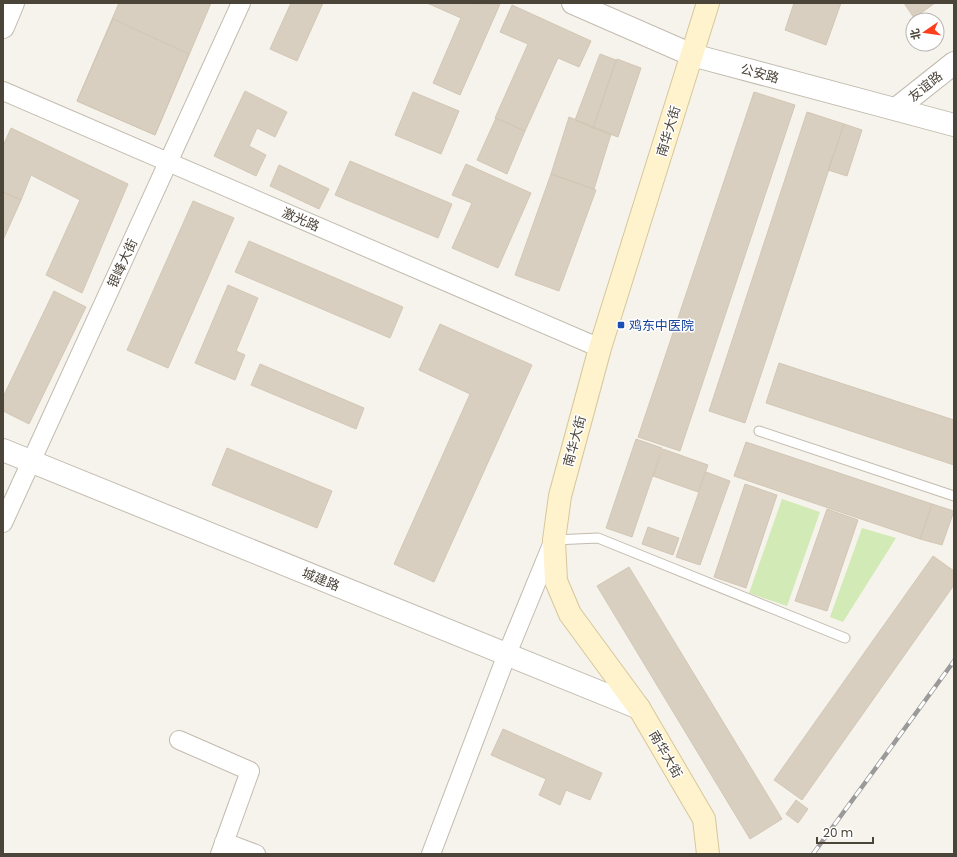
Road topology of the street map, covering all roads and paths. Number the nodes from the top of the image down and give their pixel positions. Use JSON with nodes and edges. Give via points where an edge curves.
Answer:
{"nodes":[{"id":1,"x":13,"y":3,"type":"edge"},
{"id":2,"x":240,"y":3,"type":"edge"},
{"id":3,"x":573,"y":3,"type":"edge"},
{"id":4,"x":708,"y":3,"type":"edge"},
{"id":5,"x":3,"y":27,"type":"edge"},
{"id":6,"x":692,"y":56,"type":"junction"},
{"id":7,"x":954,"y":63,"type":"edge"},
{"id":8,"x":3,"y":91,"type":"edge"},
{"id":9,"x":896,"y":109,"type":"junction"},
{"id":10,"x":954,"y":125,"type":"edge"},
{"id":11,"x":168,"y":162,"type":"junction"},
{"id":12,"x":600,"y":348,"type":"junction"},
{"id":13,"x":759,"y":431,"type":"dead end"},
{"id":14,"x":3,"y":450,"type":"edge"},
{"id":15,"x":31,"y":461,"type":"junction"},
{"id":16,"x":954,"y":496,"type":"edge"},
{"id":17,"x":3,"y":523,"type":"edge"},
{"id":18,"x":554,"y":540,"type":"junction"},
{"id":19,"x":845,"y":638,"type":"dead end"},
{"id":20,"x":507,"y":654,"type":"junction"},
{"id":21,"x":639,"y":708,"type":"junction"},
{"id":22,"x":179,"y":740,"type":"dead end"},
{"id":23,"x":222,"y":848,"type":"edge"},
{"id":24,"x":256,"y":854,"type":"edge"},
{"id":25,"x":431,"y":854,"type":"edge"},
{"id":26,"x":708,"y":854,"type":"edge"}],
"edges":[{"from":1,"to":5,"type":"street"},
{"from":2,"to":11,"type":"street","name":"银峰大街"},
{"from":3,"to":6,"type":"street","name":"公安路"},
{"from":4,"to":6,"type":"main road","name":"南华大街"},
{"from":6,"to":9,"type":"street","name":"公安路"},
{"from":6,"to":12,"type":"main road","name":"南华大街"},
{"from":7,"to":9,"type":"street","name":"友谊路"},
{"from":8,"to":11,"type":"street","name":"激光路"},
{"from":9,"to":10,"type":"street","name":"公安路"},
{"from":11,"to":12,"type":"street","name":"激光路"},
{"from":11,"to":15,"type":"street","name":"银峰大街"},
{"from":12,"to":18,"type":"main road","name":"南华大街","via":[[560,496]]},
{"from":13,"to":16,"type":"lane"},
{"from":14,"to":15,"type":"street","name":"城建路"},
{"from":15,"to":17,"type":"street","name":"银峰大街"},
{"from":15,"to":20,"type":"street","name":"城建路"},
{"from":18,"to":19,"type":"lane","via":[[598,538]]},
{"from":18,"to":20,"type":"street"},
{"from":18,"to":21,"type":"main road","name":"南华大街","via":[[556,581],[570,614]]},
{"from":20,"to":21,"type":"street","name":"城建路"},
{"from":20,"to":25,"type":"street"},
{"from":21,"to":26,"type":"main road","name":"南华大街","via":[[704,819]]},
{"from":22,"to":23,"type":"street","via":[[250,770]]},
{"from":23,"to":24,"type":"street"}]}
